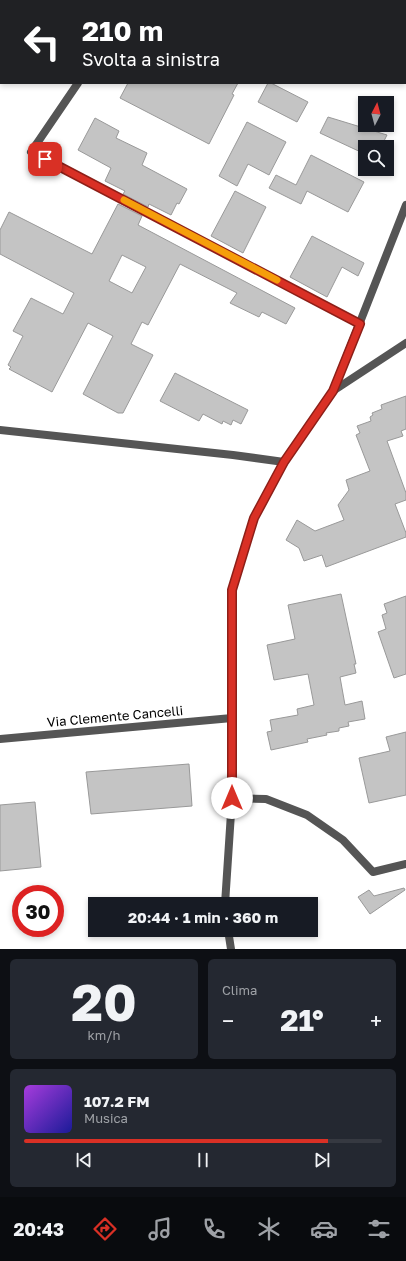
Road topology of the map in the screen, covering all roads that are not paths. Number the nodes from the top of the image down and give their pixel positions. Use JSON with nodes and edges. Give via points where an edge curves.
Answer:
{"nodes":[{"id":1,"x":77,"y":84,"type":"edge"},
{"id":2,"x":406,"y":205,"type":"edge"},
{"id":3,"x":360,"y":324,"type":"junction"},
{"id":4,"x":406,"y":343,"type":"edge"},
{"id":5,"x":333,"y":391,"type":"junction"},
{"id":6,"x":0,"y":430,"type":"edge"},
{"id":7,"x":284,"y":462,"type":"junction"},
{"id":8,"x":232,"y":718,"type":"junction"},
{"id":9,"x":0,"y":739,"type":"edge"},
{"id":10,"x":232,"y":798,"type":"junction"},
{"id":11,"x":406,"y":864,"type":"edge"},
{"id":12,"x":225,"y":897,"type":"edge"},
{"id":13,"x":229,"y":937,"type":"edge"},
{"id":14,"x":231,"y":949,"type":"edge"}],
"edges":[{"from":1,"to":3,"type":"street","via":[[31,152]]},
{"from":2,"to":3,"type":"street"},
{"from":3,"to":5,"type":"street"},
{"from":4,"to":5,"type":"street"},
{"from":5,"to":7,"type":"street"},
{"from":6,"to":7,"type":"street","via":[[233,454]]},
{"from":7,"to":8,"type":"street","via":[[254,518],[232,590]]},
{"from":8,"to":9,"type":"street","name":"Via Clemente Cancelli"},
{"from":8,"to":10,"type":"street"},
{"from":10,"to":11,"type":"street","via":[[266,799],[307,816],[344,840],[373,872]]},
{"from":10,"to":12,"type":"street"},
{"from":13,"to":14,"type":"street"}]}
